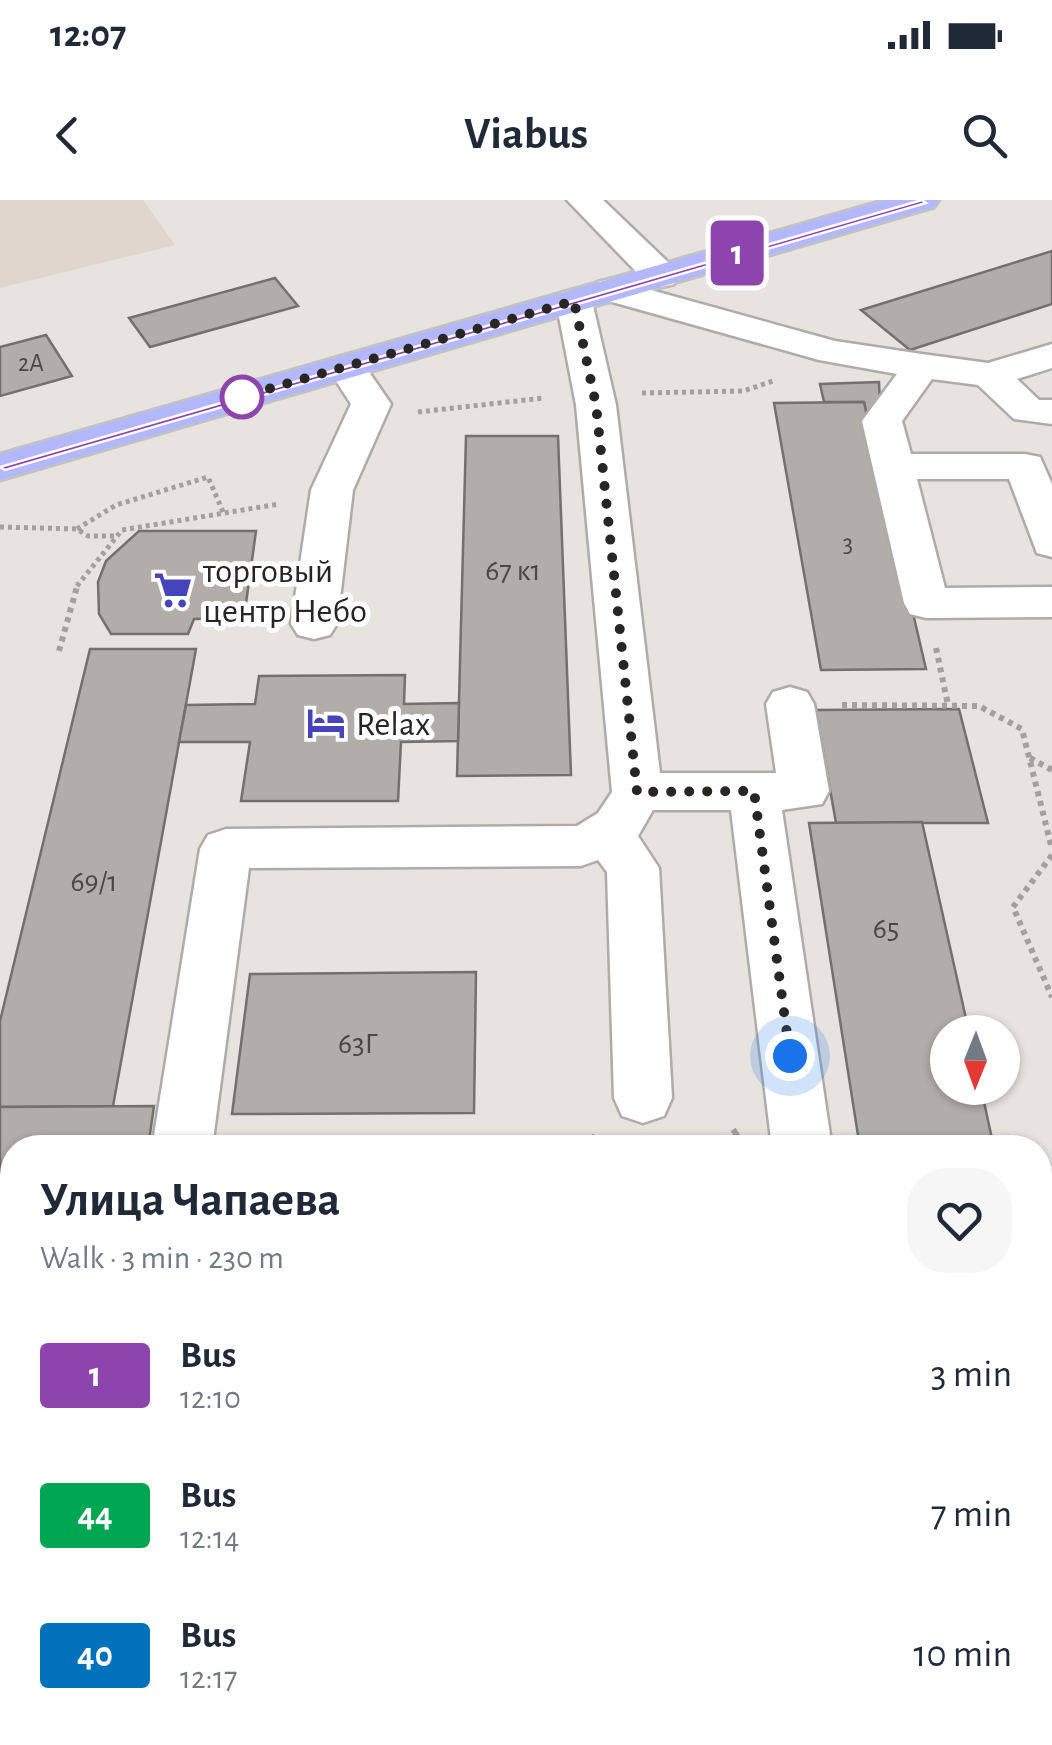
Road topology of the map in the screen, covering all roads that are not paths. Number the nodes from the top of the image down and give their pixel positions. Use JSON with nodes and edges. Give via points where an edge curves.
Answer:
{"nodes":[{"id":1,"x":584,"y":200,"type":"edge"},
{"id":2,"x":922,"y":200,"type":"edge"},
{"id":3,"x":661,"y":276,"type":"junction"},
{"id":4,"x":593,"y":295,"type":"junction"},
{"id":5,"x":1052,"y":354,"type":"edge"},
{"id":6,"x":346,"y":366,"type":"junction"},
{"id":7,"x":922,"y":366,"type":"junction"},
{"id":8,"x":990,"y":375,"type":"junction"},
{"id":9,"x":1052,"y":412,"type":"edge"},
{"id":10,"x":893,"y":466,"type":"junction"},
{"id":11,"x":0,"y":467,"type":"edge"},
{"id":12,"x":1052,"y":543,"type":"edge"},
{"id":13,"x":1052,"y":602,"type":"edge"},
{"id":14,"x":314,"y":624,"type":"dead end"},
{"id":15,"x":790,"y":704,"type":"road end"},
{"id":16,"x":754,"y":791,"type":"junction"},
{"id":17,"x":623,"y":814,"type":"junction"},
{"id":18,"x":643,"y":1098,"type":"dead end"},
{"id":19,"x":184,"y":1135,"type":"edge"},
{"id":20,"x":800,"y":1135,"type":"edge"}],
"edges":[{"from":1,"to":3,"type":"street"},
{"from":2,"to":3,"type":"main road"},
{"from":3,"to":4,"type":"main road"},
{"from":4,"to":6,"type":"main road"},
{"from":4,"to":7,"type":"street","via":[[832,352]]},
{"from":4,"to":17,"type":"street"},
{"from":5,"to":8,"type":"street"},
{"from":6,"to":11,"type":"main road"},
{"from":6,"to":14,"type":"street","via":[[371,404],[332,490]]},
{"from":7,"to":8,"type":"street"},
{"from":7,"to":10,"type":"street","via":[[882,421]]},
{"from":8,"to":9,"type":"street","via":[[1028,411]]},
{"from":10,"to":12,"type":"street","via":[[1025,466]]},
{"from":10,"to":13,"type":"street","via":[[926,603]]},
{"from":15,"to":16,"type":"street","via":[[804,791]]},
{"from":16,"to":17,"type":"street"},
{"from":16,"to":20,"type":"street"},
{"from":17,"to":18,"type":"street","via":[[633,868]]},
{"from":17,"to":19,"type":"street","via":[[581,846],[226,848]]}]}
